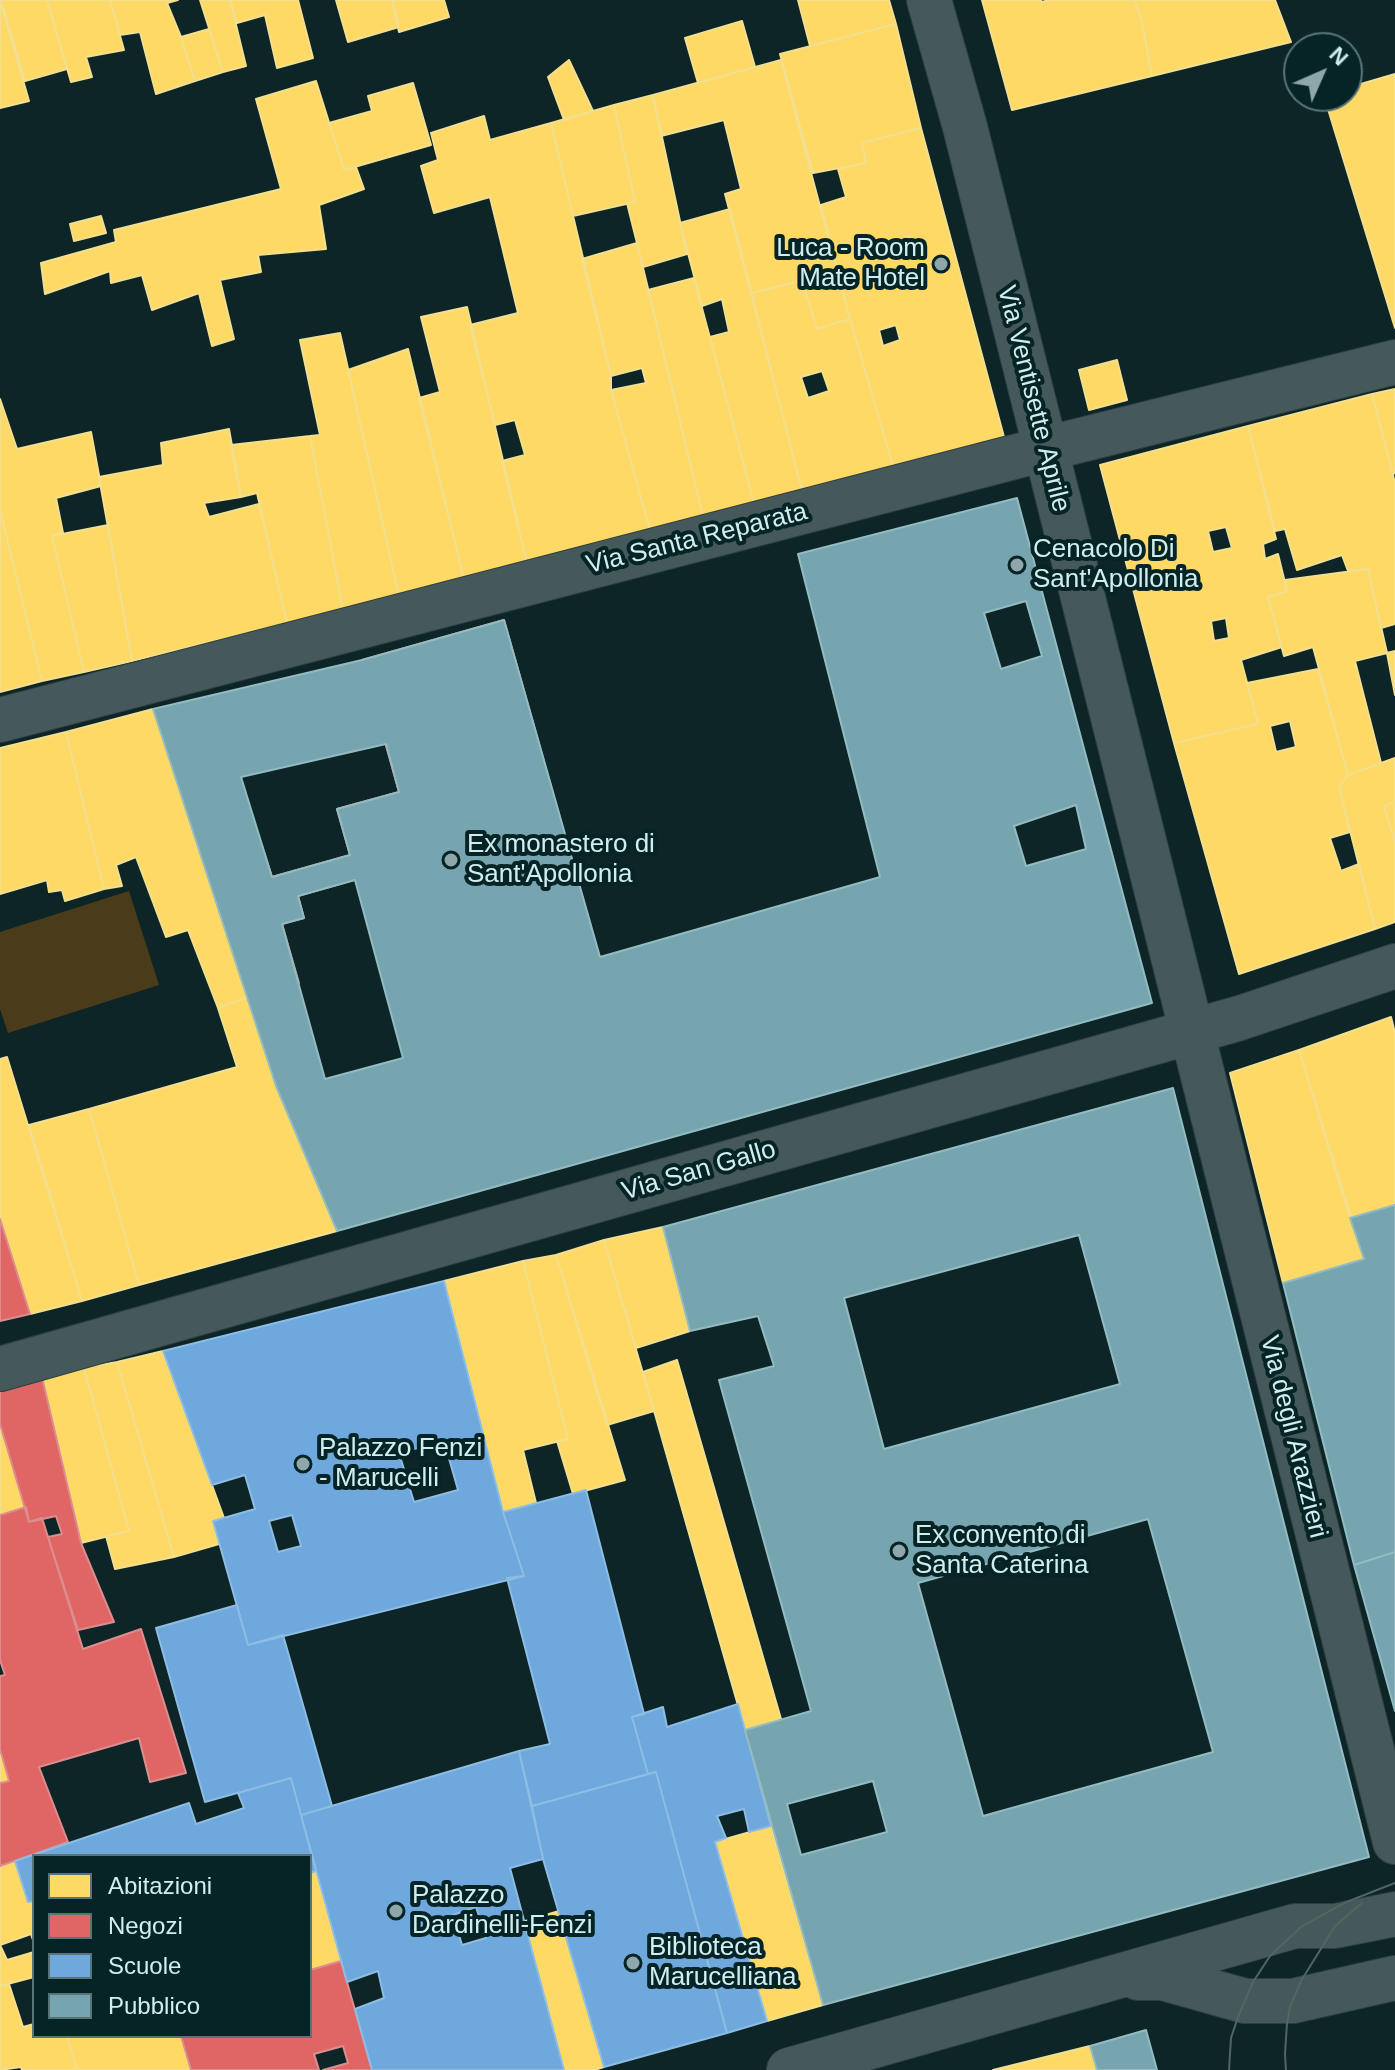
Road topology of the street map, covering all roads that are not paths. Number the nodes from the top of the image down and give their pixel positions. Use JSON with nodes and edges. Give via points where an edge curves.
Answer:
{"nodes":[{"id":1,"x":929,"y":0,"type":"edge"},
{"id":2,"x":1395,"y":362,"type":"edge"},
{"id":3,"x":1045,"y":449,"type":"junction"},
{"id":4,"x":0,"y":720,"type":"edge"},
{"id":5,"x":1395,"y":966,"type":"edge"},
{"id":6,"x":1192,"y":1032,"type":"junction"},
{"id":7,"x":0,"y":1369,"type":"edge"},
{"id":8,"x":1395,"y":1842,"type":"edge"},
{"id":9,"x":1395,"y":1914,"type":"edge"},
{"id":10,"x":1395,"y":1978,"type":"edge"},
{"id":11,"x":1108,"y":1980,"type":"junction"},
{"id":12,"x":789,"y":2070,"type":"edge"}],
"edges":[{"from":1,"to":3,"type":"street","name":"Via Ventisette Aprile"},
{"from":2,"to":3,"type":"street","name":"Via Santa Reparata"},
{"from":3,"to":4,"type":"street","name":"Via Santa Reparata"},
{"from":3,"to":6,"type":"street","name":"Via Ventisette Aprile"},
{"from":5,"to":6,"type":"street","name":"Via San Gallo"},
{"from":6,"to":7,"type":"street","name":"Via San Gallo"},
{"from":6,"to":8,"type":"street","name":"Via degli Arazzieri"},
{"from":9,"to":11,"type":"street","via":[[1335,1926],[1295,1926]]},
{"from":10,"to":11,"type":"street","via":[[1293,2001],[1234,1999],[1163,1978]]},
{"from":11,"to":12,"type":"street"}]}
